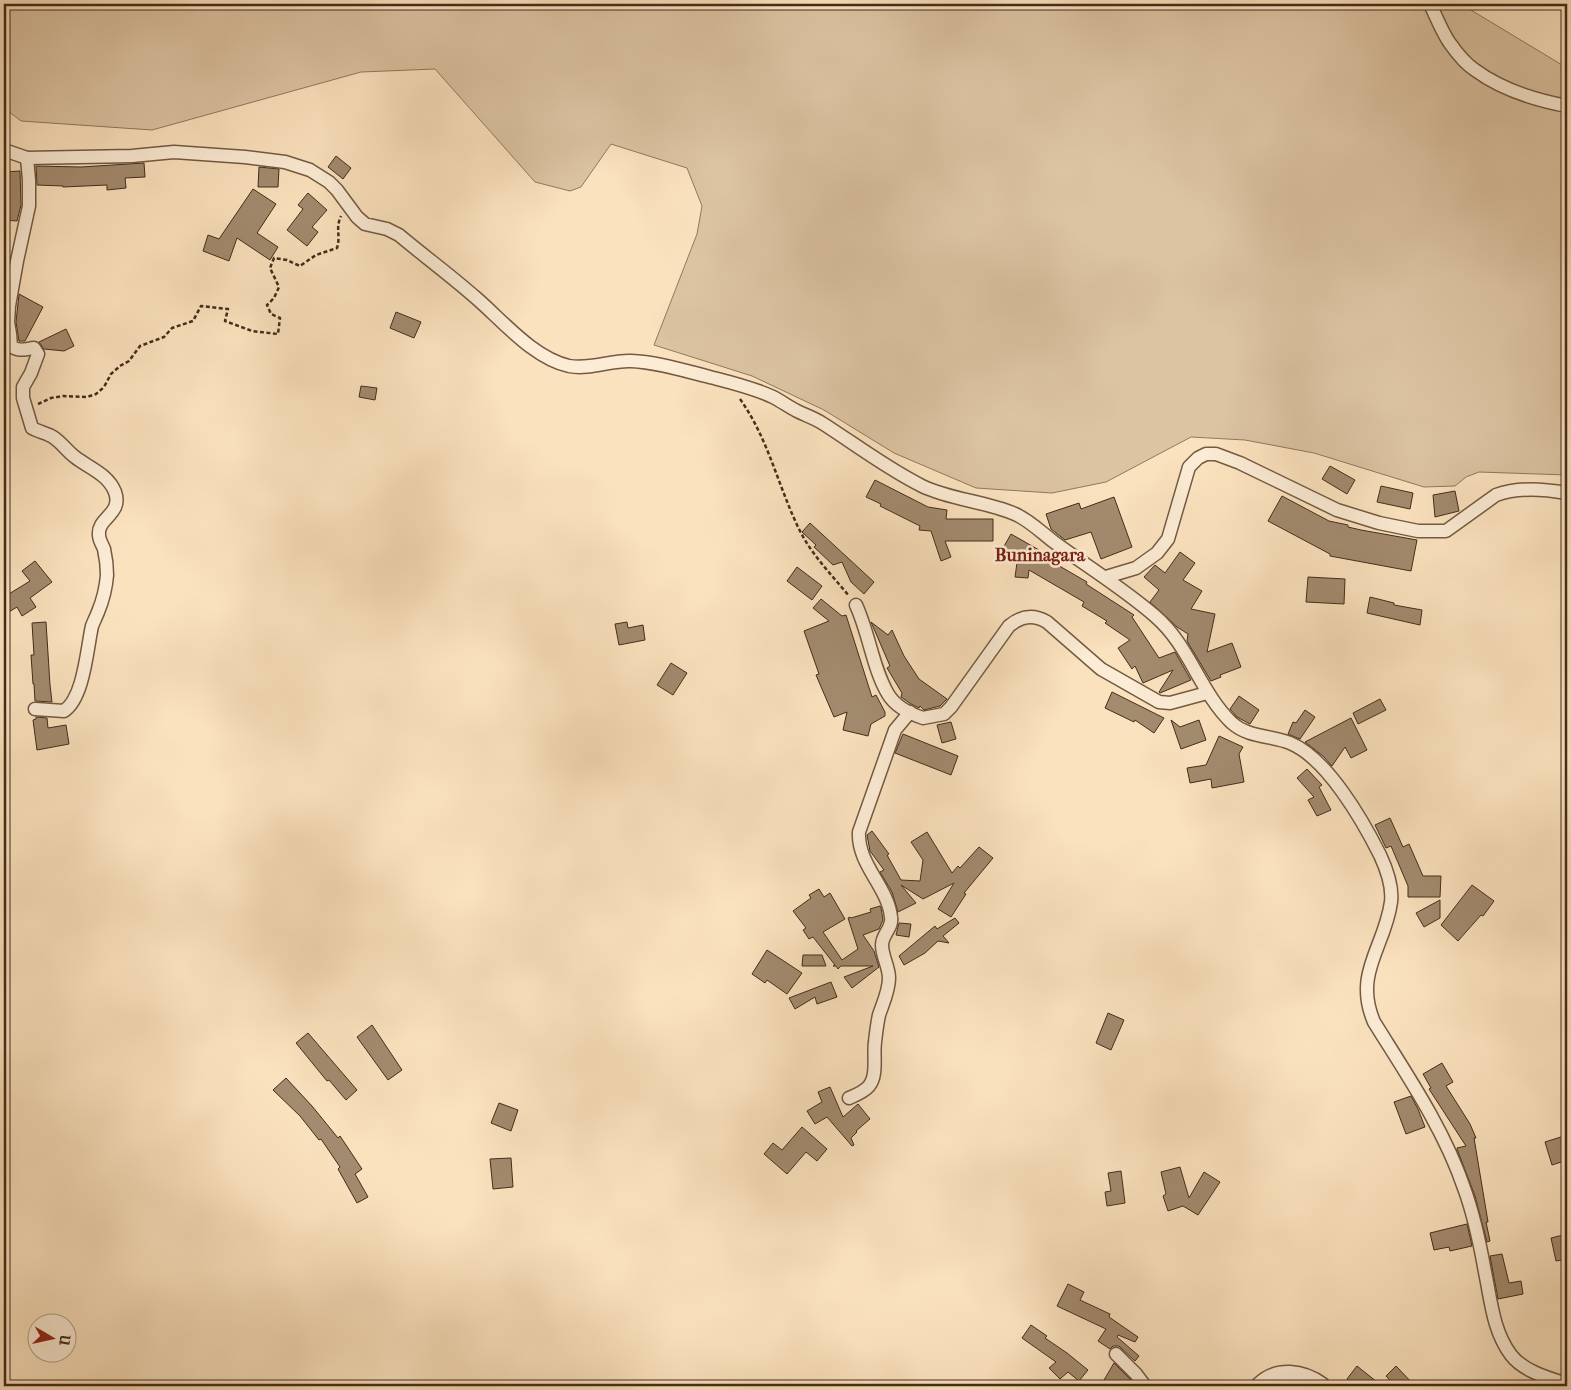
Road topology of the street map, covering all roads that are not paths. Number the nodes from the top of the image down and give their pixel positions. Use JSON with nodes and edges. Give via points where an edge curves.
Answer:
{"nodes":[{"id":1,"x":1430,"y":4,"type":"edge"},
{"id":2,"x":1567,"y":106,"type":"edge"},
{"id":3,"x":4,"y":150,"type":"edge"},
{"id":4,"x":27,"y":158,"type":"junction"},
{"id":5,"x":1567,"y":493,"type":"edge"},
{"id":6,"x":1106,"y":577,"type":"junction"},
{"id":7,"x":856,"y":605,"type":"road end"},
{"id":8,"x":1207,"y":693,"type":"junction"},
{"id":9,"x":35,"y":709,"type":"dead end"},
{"id":10,"x":910,"y":712,"type":"junction"},
{"id":11,"x":849,"y":1098,"type":"dead end"},
{"id":12,"x":1116,"y":1354,"type":"dead end"},
{"id":13,"x":1567,"y":1384,"type":"edge"},
{"id":14,"x":1145,"y":1386,"type":"edge"},
{"id":15,"x":1260,"y":1386,"type":"edge"},
{"id":16,"x":1322,"y":1386,"type":"edge"}],
"edges":[{"from":1,"to":2,"type":"street","via":[[1448,40],[1474,70],[1506,88]]},
{"from":3,"to":4,"type":"street"},
{"from":4,"to":6,"type":"street","via":[[174,152],[263,158],[310,170],[329,182],[365,224],[387,228],[399,235],[476,297],[524,342],[558,362],[579,367],[636,361],[726,381],[774,397],[819,421],[924,487],[1019,516]]},
{"from":4,"to":9,"type":"street","via":[[29,206],[16,261],[8,322],[10,346],[23,350],[34,348],[38,354],[23,387],[29,422],[32,428],[60,442],[106,478],[115,493],[116,502],[111,516],[99,530],[107,575],[77,692],[64,711]]},
{"from":5,"to":6,"type":"street","via":[[1516,490],[1504,493],[1446,531],[1418,531],[1337,510],[1240,463],[1216,454],[1206,454],[1189,467],[1168,539],[1157,553],[1136,568]]},
{"from":6,"to":8,"type":"street","via":[[1167,628]]},
{"from":7,"to":10,"type":"street","via":[[889,696]]},
{"from":8,"to":10,"type":"street","via":[[1170,703],[1159,702],[1101,669],[1047,622],[1028,616],[1009,626],[944,714],[923,718]]},
{"from":8,"to":13,"type":"street","via":[[1238,728],[1252,735],[1291,743],[1304,751],[1331,778],[1362,819],[1388,871],[1392,899],[1369,968],[1369,1012],[1438,1129],[1458,1171],[1482,1256],[1494,1319],[1505,1345],[1520,1363]]},
{"from":10,"to":11,"type":"street","via":[[896,730],[859,832],[859,842],[892,918],[890,928],[883,936],[889,978],[876,1027],[873,1077],[869,1086]]},
{"from":12,"to":14,"type":"street"},
{"from":15,"to":16,"type":"street","via":[[1283,1374],[1306,1376]]}]}
